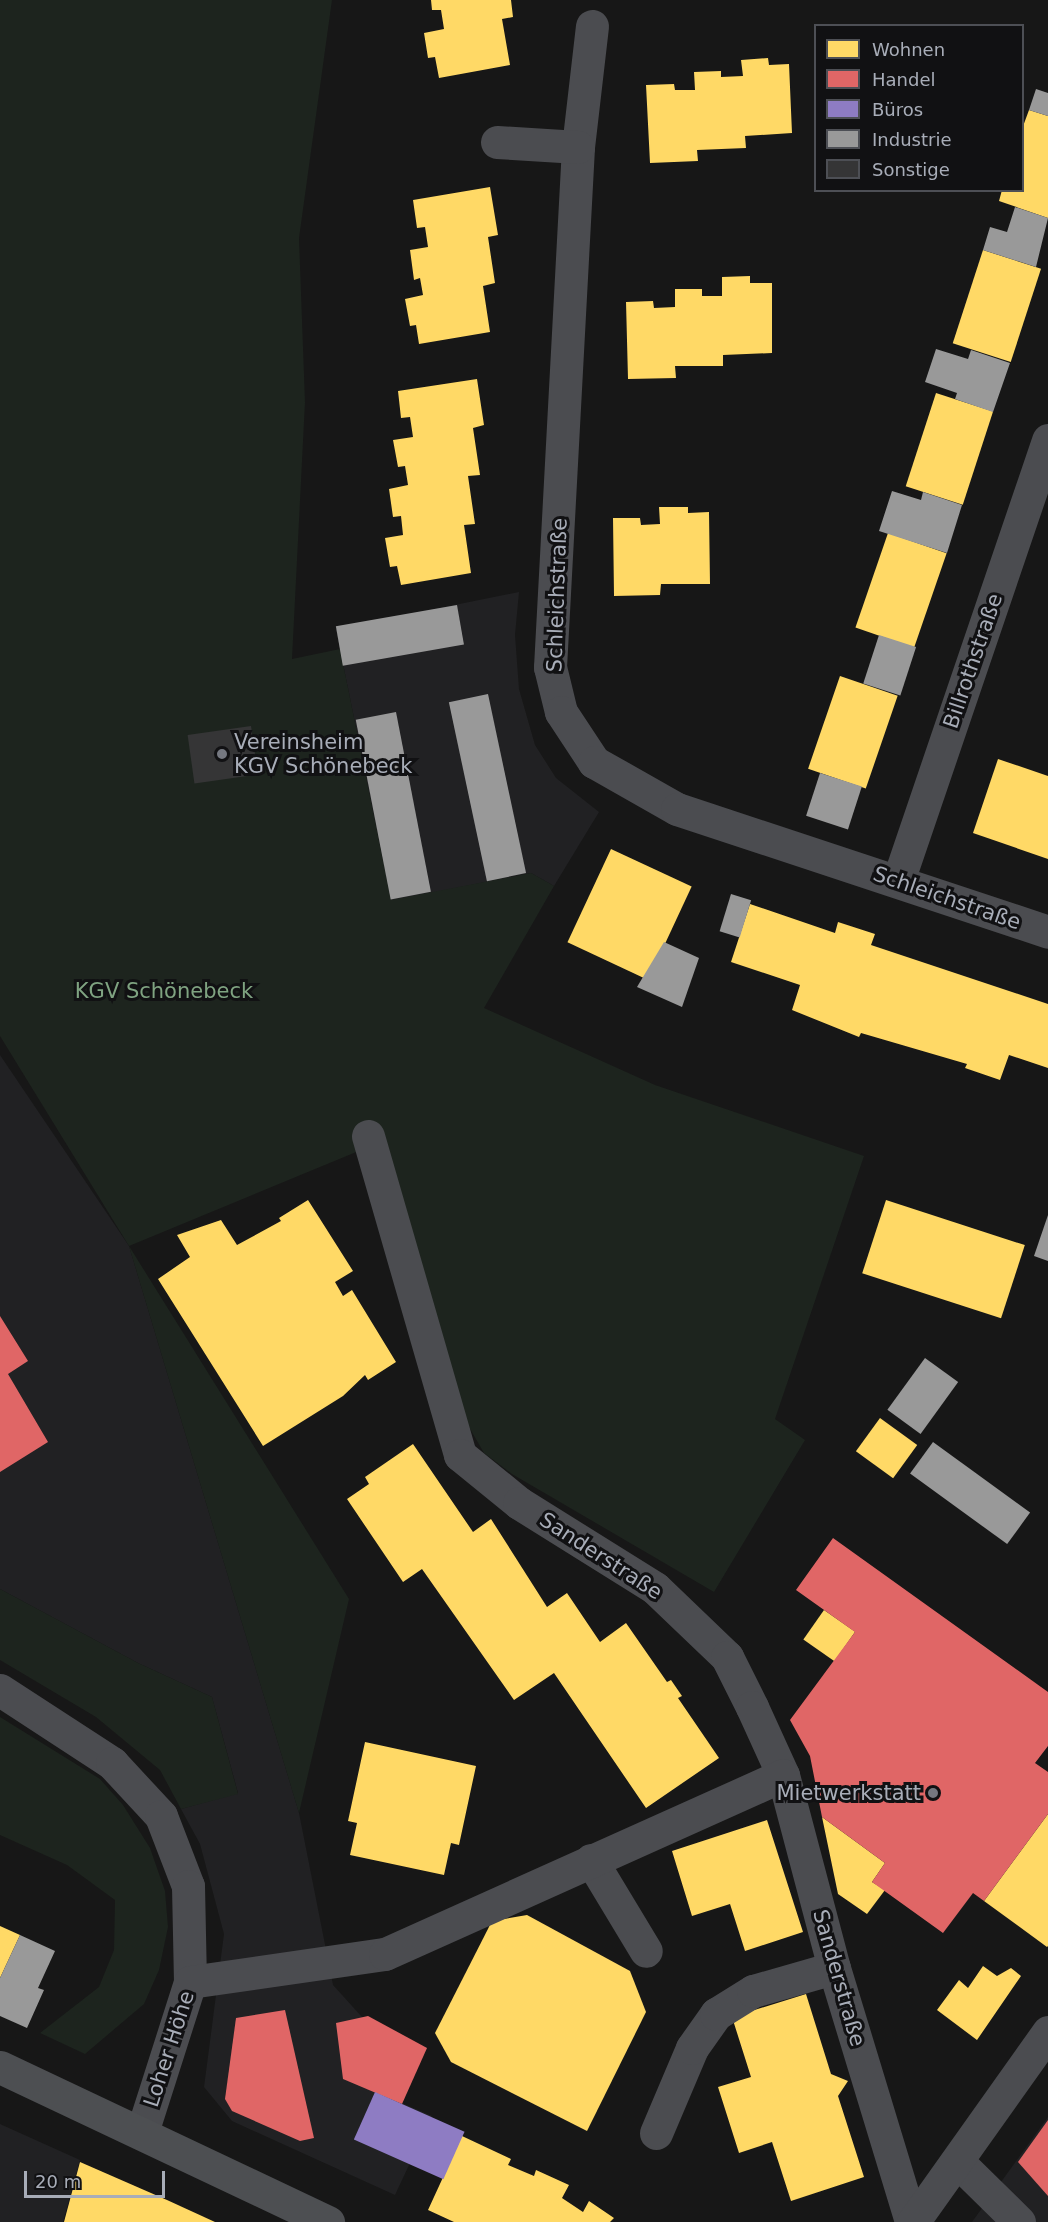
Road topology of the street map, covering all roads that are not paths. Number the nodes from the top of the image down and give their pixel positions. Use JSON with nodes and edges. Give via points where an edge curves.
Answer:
{"nodes":[{"id":1,"x":592,"y":26,"type":"dead end"},
{"id":2,"x":497,"y":142,"type":"dead end"},
{"id":3,"x":578,"y":147,"type":"junction"},
{"id":4,"x":1048,"y":440,"type":"edge"},
{"id":5,"x":898,"y":881,"type":"junction"},
{"id":6,"x":1048,"y":932,"type":"edge"},
{"id":7,"x":368,"y":1136,"type":"dead end"},
{"id":8,"x":0,"y":1690,"type":"edge"},
{"id":9,"x":783,"y":1775,"type":"junction"},
{"id":10,"x":591,"y":1860,"type":"junction"},
{"id":11,"x":646,"y":1951,"type":"dead end"},
{"id":12,"x":834,"y":1968,"type":"junction"},
{"id":13,"x":190,"y":1982,"type":"junction"},
{"id":14,"x":1048,"y":2032,"type":"edge"},
{"id":15,"x":0,"y":2067,"type":"edge"},
{"id":16,"x":142,"y":2132,"type":"junction"},
{"id":17,"x":656,"y":2133,"type":"dead end"},
{"id":18,"x":957,"y":2161,"type":"junction"},
{"id":19,"x":328,"y":2222,"type":"edge"},
{"id":20,"x":912,"y":2222,"type":"edge"},
{"id":21,"x":1019,"y":2222,"type":"edge"}],
"edges":[{"from":1,"to":3,"type":"street","name":"Schleichstraße"},
{"from":2,"to":3,"type":"street"},
{"from":3,"to":5,"type":"street","name":"Schleichstraße","via":[[550,667],[561,712],[594,762],[678,809]]},
{"from":4,"to":5,"type":"street","name":"Billrothstraße"},
{"from":5,"to":6,"type":"street","name":"Schleichstraße"},
{"from":7,"to":9,"type":"street","name":"Sanderstraße","via":[[460,1455],[519,1503],[655,1588],[727,1657]]},
{"from":8,"to":13,"type":"street","name":"Loher Höhe","via":[[112,1763],[161,1816],[188,1886]]},
{"from":9,"to":10,"type":"street"},
{"from":9,"to":12,"type":"street","name":"Sanderstraße"},
{"from":10,"to":11,"type":"street"},
{"from":10,"to":13,"type":"street","via":[[385,1954]]},
{"from":12,"to":17,"type":"street","via":[[753,1991],[716,2014],[692,2048]]},
{"from":12,"to":20,"type":"street","name":"Sanderstraße"},
{"from":13,"to":16,"type":"street","name":"Loher Höhe"},
{"from":14,"to":18,"type":"street","name":"Sanderstraße"},
{"from":15,"to":16,"type":"main road"},
{"from":16,"to":19,"type":"main road"},
{"from":18,"to":20,"type":"street","name":"Sanderstraße"},
{"from":18,"to":21,"type":"street"}]}
